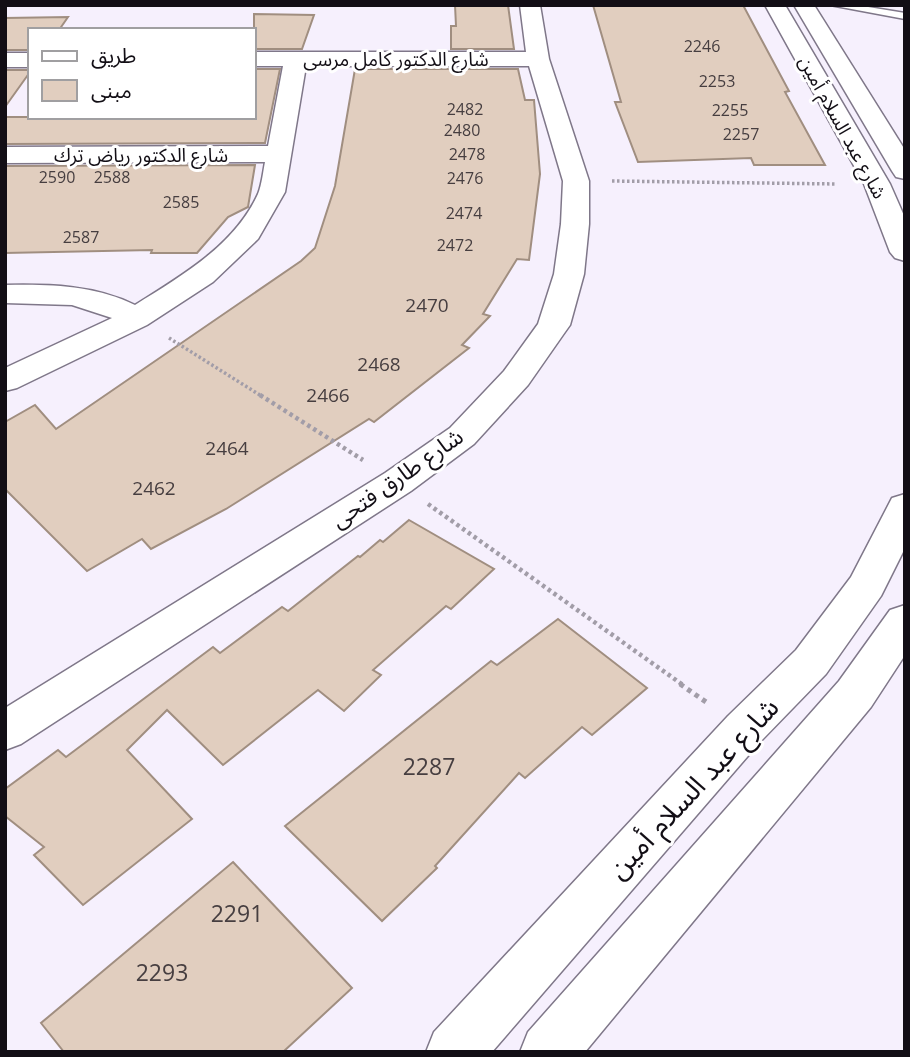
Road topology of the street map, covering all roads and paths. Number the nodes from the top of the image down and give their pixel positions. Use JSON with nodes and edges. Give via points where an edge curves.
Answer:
{"nodes":[{"id":1,"x":530,"y":5,"type":"edge"},
{"id":2,"x":775,"y":5,"type":"edge"},
{"id":3,"x":804,"y":5,"type":"edge"},
{"id":4,"x":835,"y":5,"type":"edge"},
{"id":5,"x":905,"y":16,"type":"edge"},
{"id":6,"x":256,"y":59,"type":"edge"},
{"id":7,"x":296,"y":59,"type":"junction"},
{"id":8,"x":538,"y":59,"type":"junction"},
{"id":9,"x":5,"y":60,"type":"edge"},
{"id":10,"x":28,"y":60,"type":"edge"},
{"id":11,"x":277,"y":154,"type":"junction"},
{"id":12,"x":5,"y":155,"type":"edge"},
{"id":13,"x":905,"y":171,"type":"edge"},
{"id":14,"x":576,"y":181,"type":"junction"},
{"id":15,"x":877,"y":184,"type":"junction"},
{"id":16,"x":905,"y":252,"type":"edge"},
{"id":17,"x":5,"y":294,"type":"edge"},
{"id":18,"x":136,"y":318,"type":"junction"},
{"id":19,"x":5,"y":381,"type":"edge"},
{"id":20,"x":398,"y":482,"type":"junction"},
{"id":21,"x":905,"y":507,"type":"edge"},
{"id":22,"x":905,"y":621,"type":"edge"},
{"id":23,"x":744,"y":729,"type":"junction"},
{"id":24,"x":5,"y":731,"type":"edge"},
{"id":25,"x":454,"y":1052,"type":"edge"},
{"id":26,"x":548,"y":1052,"type":"edge"}],
"edges":[{"from":1,"to":8,"type":"street","name":"شارع طارق فتحى"},
{"from":2,"to":15,"type":"street","name":"شارع عبد السلام أمين"},
{"from":3,"to":13,"type":"street","name":"شارع عبد السلام أمين"},
{"from":4,"to":5,"type":"lane"},
{"from":6,"to":7,"type":"street","name":"شارع الدكتور كامل مرسى"},
{"from":7,"to":8,"type":"street","name":"شارع الدكتور كامل مرسى"},
{"from":7,"to":11,"type":"street"},
{"from":8,"to":14,"type":"street","name":"شارع طارق فتحى"},
{"from":9,"to":10,"type":"street"},
{"from":11,"to":12,"type":"street","name":"شارع الدكتور رياض ترك"},
{"from":11,"to":18,"type":"street","via":[[272,192],[248,233],[202,276]]},
{"from":14,"to":15,"type":"path"},
{"from":14,"to":20,"type":"street","name":"شارع طارق فتحى","via":[[569,274],[554,325],[516,378],[462,436]]},
{"from":15,"to":16,"type":"street","name":"شارع عبد السلام أمين"},
{"from":17,"to":18,"type":"street","via":[[83,296],[113,304]]},
{"from":18,"to":19,"type":"street"},
{"from":18,"to":20,"type":"path"},
{"from":20,"to":23,"type":"path"},
{"from":20,"to":24,"type":"street","name":"شارع طارق فتحى"},
{"from":21,"to":23,"type":"street","name":"شارع عبد السلام أمين","via":[[867,585],[811,662]]},
{"from":22,"to":26,"type":"street","via":[[855,694]]},
{"from":23,"to":25,"type":"street","name":"شارع عبد السلام أمين"}]}
